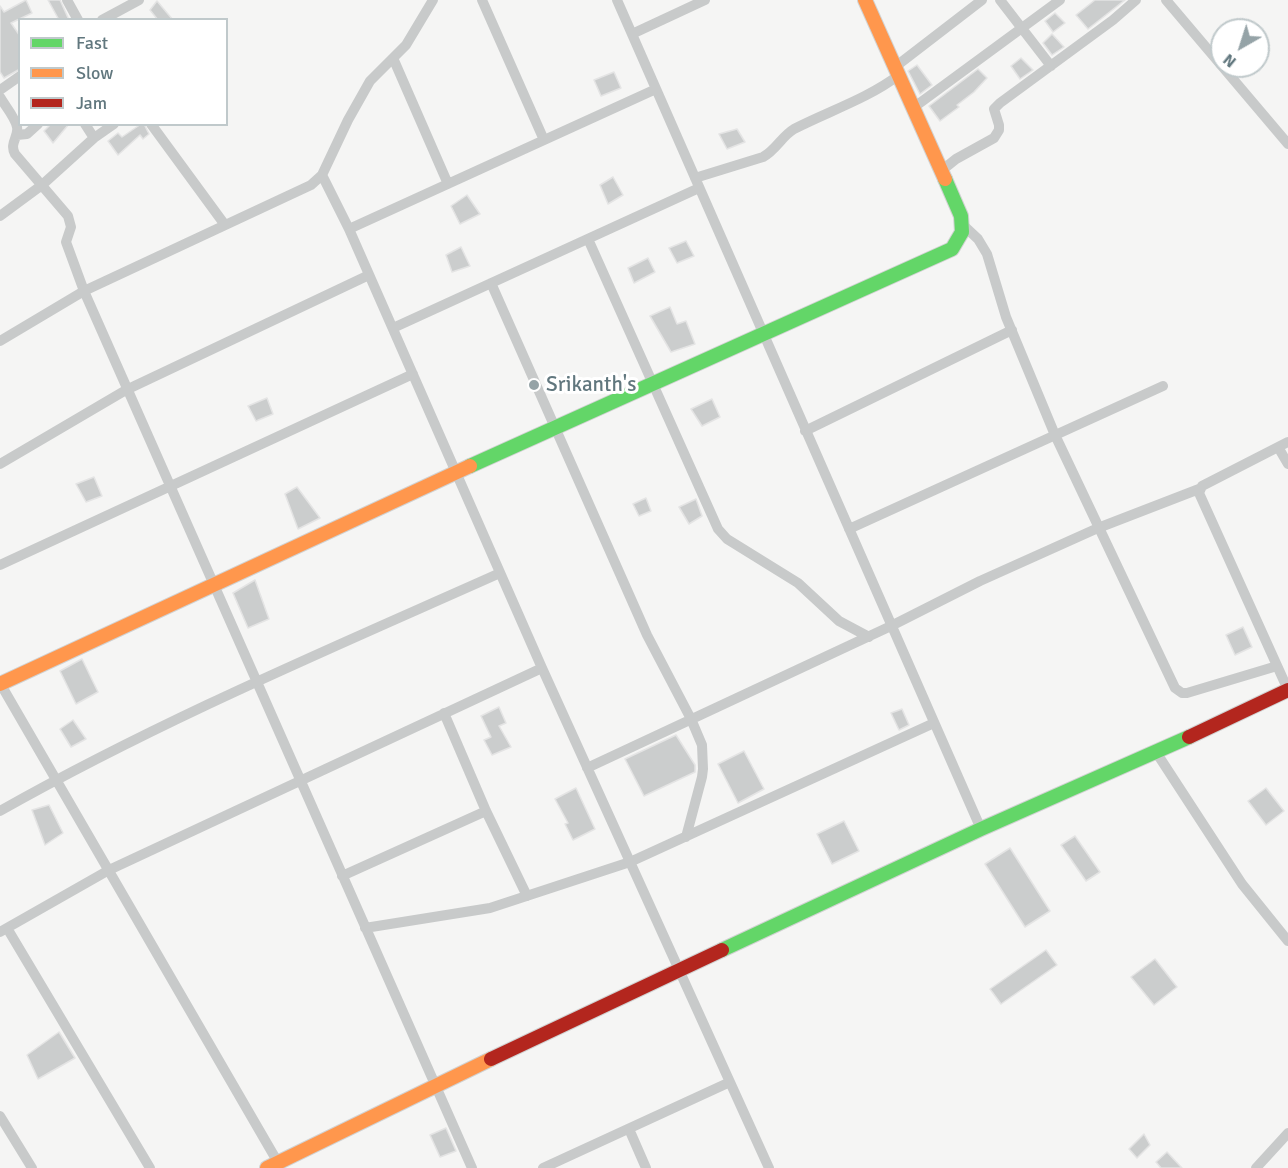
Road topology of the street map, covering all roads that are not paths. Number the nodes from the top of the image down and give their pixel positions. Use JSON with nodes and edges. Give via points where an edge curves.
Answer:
{"nodes":[{"id":1,"x":67,"y":0,"type":"edge"},
{"id":2,"x":139,"y":0,"type":"edge"},
{"id":3,"x":433,"y":0,"type":"edge"},
{"id":4,"x":482,"y":0,"type":"edge"},
{"id":5,"x":617,"y":0,"type":"edge"},
{"id":6,"x":705,"y":0,"type":"edge"},
{"id":7,"x":865,"y":0,"type":"edge"},
{"id":8,"x":982,"y":0,"type":"edge"},
{"id":9,"x":1000,"y":0,"type":"edge"},
{"id":10,"x":1060,"y":0,"type":"edge"},
{"id":11,"x":1136,"y":0,"type":"edge"},
{"id":12,"x":1166,"y":0,"type":"edge"},
{"id":13,"x":77,"y":18,"type":"edge"},
{"id":14,"x":106,"y":18,"type":"edge"},
{"id":15,"x":1022,"y":29,"type":"junction"},
{"id":16,"x":632,"y":33,"type":"junction"},
{"id":17,"x":393,"y":58,"type":"junction"},
{"id":18,"x":1051,"y":66,"type":"junction"},
{"id":19,"x":897,"y":71,"type":"junction"},
{"id":20,"x":18,"y":77,"type":"edge"},
{"id":21,"x":656,"y":89,"type":"junction"},
{"id":22,"x":0,"y":90,"type":"edge"},
{"id":23,"x":0,"y":97,"type":"edge"},
{"id":24,"x":913,"y":108,"type":"junction"},
{"id":25,"x":36,"y":126,"type":"edge"},
{"id":26,"x":86,"y":126,"type":"edge"},
{"id":27,"x":111,"y":126,"type":"edge"},
{"id":28,"x":152,"y":126,"type":"edge"},
{"id":29,"x":17,"y":135,"type":"junction"},
{"id":30,"x":94,"y":138,"type":"junction"},
{"id":31,"x":544,"y":140,"type":"junction"},
{"id":32,"x":1288,"y":144,"type":"edge"},
{"id":33,"x":941,"y":171,"type":"junction"},
{"id":34,"x":322,"y":175,"type":"junction"},
{"id":35,"x":697,"y":183,"type":"junction"},
{"id":36,"x":448,"y":184,"type":"junction"},
{"id":37,"x":42,"y":185,"type":"junction"},
{"id":38,"x":0,"y":216,"type":"edge"},
{"id":39,"x":225,"y":225,"type":"junction"},
{"id":40,"x":963,"y":225,"type":"junction"},
{"id":41,"x":349,"y":229,"type":"junction"},
{"id":42,"x":588,"y":239,"type":"junction"},
{"id":43,"x":369,"y":275,"type":"junction"},
{"id":44,"x":491,"y":283,"type":"junction"},
{"id":45,"x":84,"y":291,"type":"junction"},
{"id":46,"x":393,"y":328,"type":"junction"},
{"id":47,"x":1012,"y":330,"type":"junction"},
{"id":48,"x":763,"y":334,"type":"junction"},
{"id":49,"x":0,"y":341,"type":"edge"},
{"id":50,"x":413,"y":374,"type":"junction"},
{"id":51,"x":652,"y":384,"type":"junction"},
{"id":52,"x":1163,"y":386,"type":"dead end"},
{"id":53,"x":126,"y":390,"type":"junction"},
{"id":54,"x":555,"y":428,"type":"junction"},
{"id":55,"x":806,"y":431,"type":"junction"},
{"id":56,"x":1055,"y":435,"type":"junction"},
{"id":57,"x":1283,"y":445,"type":"edge"},
{"id":58,"x":0,"y":464,"type":"edge"},
{"id":59,"x":1288,"y":464,"type":"edge"},
{"id":60,"x":456,"y":472,"type":"junction"},
{"id":61,"x":170,"y":485,"type":"junction"},
{"id":62,"x":1199,"y":489,"type":"junction"},
{"id":63,"x":1098,"y":528,"type":"junction"},
{"id":64,"x":849,"y":529,"type":"junction"},
{"id":65,"x":0,"y":565,"type":"edge"},
{"id":66,"x":500,"y":573,"type":"junction"},
{"id":67,"x":214,"y":584,"type":"junction"},
{"id":68,"x":891,"y":626,"type":"junction"},
{"id":69,"x":869,"y":637,"type":"junction"},
{"id":70,"x":1277,"y":666,"type":"junction"},
{"id":71,"x":542,"y":668,"type":"junction"},
{"id":72,"x":257,"y":681,"type":"junction"},
{"id":73,"x":0,"y":684,"type":"edge"},
{"id":74,"x":1288,"y":690,"type":"edge"},
{"id":75,"x":444,"y":713,"type":"junction"},
{"id":76,"x":691,"y":719,"type":"junction"},
{"id":77,"x":934,"y":723,"type":"junction"},
{"id":78,"x":1156,"y":752,"type":"junction"},
{"id":79,"x":587,"y":768,"type":"junction"},
{"id":80,"x":56,"y":780,"type":"junction"},
{"id":81,"x":299,"y":780,"type":"junction"},
{"id":82,"x":0,"y":811,"type":"edge"},
{"id":83,"x":486,"y":811,"type":"junction"},
{"id":84,"x":981,"y":828,"type":"junction"},
{"id":85,"x":686,"y":837,"type":"junction"},
{"id":86,"x":630,"y":862,"type":"junction"},
{"id":87,"x":109,"y":870,"type":"junction"},
{"id":88,"x":342,"y":876,"type":"junction"},
{"id":89,"x":527,"y":896,"type":"junction"},
{"id":90,"x":365,"y":928,"type":"junction"},
{"id":91,"x":4,"y":930,"type":"edge"},
{"id":92,"x":1288,"y":941,"type":"edge"},
{"id":93,"x":680,"y":971,"type":"junction"},
{"id":94,"x":730,"y":1082,"type":"junction"},
{"id":95,"x":435,"y":1086,"type":"junction"},
{"id":96,"x":0,"y":1116,"type":"edge"},
{"id":97,"x":629,"y":1129,"type":"junction"},
{"id":98,"x":1287,"y":1137,"type":"edge"},
{"id":99,"x":276,"y":1166,"type":"edge"},
{"id":100,"x":32,"y":1168,"type":"edge"},
{"id":101,"x":150,"y":1168,"type":"edge"},
{"id":102,"x":472,"y":1168,"type":"edge"},
{"id":103,"x":543,"y":1168,"type":"edge"},
{"id":104,"x":646,"y":1168,"type":"edge"},
{"id":105,"x":769,"y":1168,"type":"edge"},
{"id":106,"x":1256,"y":1168,"type":"edge"}],
"edges":[{"from":1,"to":13,"type":"street"},
{"from":2,"to":14,"type":"street"},
{"from":3,"to":17,"type":"street","via":[[406,45]]},
{"from":4,"to":31,"type":"street"},
{"from":5,"to":16,"type":"street"},
{"from":6,"to":16,"type":"street"},
{"from":7,"to":19,"type":"street"},
{"from":8,"to":19,"type":"street"},
{"from":9,"to":15,"type":"street"},
{"from":10,"to":15,"type":"street"},
{"from":11,"to":18,"type":"street"},
{"from":12,"to":32,"type":"street"},
{"from":15,"to":18,"type":"street"},
{"from":15,"to":24,"type":"street"},
{"from":16,"to":21,"type":"street"},
{"from":17,"to":34,"type":"street","via":[[370,81]]},
{"from":17,"to":36,"type":"street"},
{"from":18,"to":33,"type":"street","via":[[996,107],[999,130],[994,138]]},
{"from":19,"to":24,"type":"street"},
{"from":19,"to":35,"type":"street","via":[[875,92],[793,130],[763,157]]},
{"from":20,"to":22,"type":"street"},
{"from":21,"to":31,"type":"street"},
{"from":21,"to":35,"type":"street"},
{"from":23,"to":29,"type":"street","via":[[17,124]]},
{"from":24,"to":33,"type":"street"},
{"from":25,"to":29,"type":"street","via":[[27,134]]},
{"from":26,"to":30,"type":"street"},
{"from":27,"to":30,"type":"street"},
{"from":28,"to":39,"type":"street"},
{"from":29,"to":37,"type":"street","via":[[12,150]]},
{"from":30,"to":37,"type":"street"},
{"from":31,"to":36,"type":"street"},
{"from":33,"to":40,"type":"street"},
{"from":34,"to":39,"type":"street","via":[[311,185]]},
{"from":34,"to":41,"type":"street"},
{"from":35,"to":42,"type":"street"},
{"from":35,"to":48,"type":"street"},
{"from":36,"to":41,"type":"street"},
{"from":37,"to":38,"type":"street"},
{"from":37,"to":45,"type":"street","via":[[71,222],[66,242]]},
{"from":39,"to":45,"type":"street"},
{"from":40,"to":47,"type":"street","via":[[987,254]]},
{"from":40,"to":48,"type":"street","via":[[959,239],[946,252]]},
{"from":41,"to":43,"type":"street"},
{"from":42,"to":44,"type":"street"},
{"from":42,"to":51,"type":"street"},
{"from":43,"to":46,"type":"street"},
{"from":43,"to":53,"type":"street"},
{"from":44,"to":46,"type":"street"},
{"from":44,"to":54,"type":"street"},
{"from":45,"to":49,"type":"street"},
{"from":45,"to":53,"type":"street"},
{"from":46,"to":50,"type":"street"},
{"from":47,"to":55,"type":"street"},
{"from":47,"to":56,"type":"street"},
{"from":48,"to":51,"type":"street"},
{"from":48,"to":55,"type":"street"},
{"from":50,"to":60,"type":"street"},
{"from":50,"to":61,"type":"street"},
{"from":51,"to":54,"type":"street"},
{"from":51,"to":69,"type":"street","via":[[714,523],[723,535],[798,583],[845,626]]},
{"from":52,"to":56,"type":"street"},
{"from":53,"to":58,"type":"street"},
{"from":53,"to":61,"type":"street"},
{"from":54,"to":60,"type":"street"},
{"from":54,"to":76,"type":"street","via":[[647,635]]},
{"from":55,"to":64,"type":"street"},
{"from":56,"to":63,"type":"street"},
{"from":56,"to":64,"type":"street"},
{"from":57,"to":59,"type":"street"},
{"from":57,"to":62,"type":"street"},
{"from":60,"to":66,"type":"street"},
{"from":60,"to":67,"type":"street"},
{"from":61,"to":65,"type":"street"},
{"from":61,"to":67,"type":"street"},
{"from":62,"to":63,"type":"street"},
{"from":62,"to":70,"type":"street"},
{"from":63,"to":68,"type":"street"},
{"from":63,"to":70,"type":"street","via":[[1175,688],[1186,693]]},
{"from":64,"to":68,"type":"street"},
{"from":66,"to":71,"type":"street"},
{"from":66,"to":72,"type":"street"},
{"from":67,"to":72,"type":"street"},
{"from":67,"to":73,"type":"street"},
{"from":68,"to":69,"type":"street"},
{"from":68,"to":77,"type":"street"},
{"from":69,"to":76,"type":"street"},
{"from":70,"to":74,"type":"street"},
{"from":71,"to":75,"type":"street"},
{"from":71,"to":79,"type":"street"},
{"from":72,"to":80,"type":"street"},
{"from":72,"to":81,"type":"street"},
{"from":73,"to":80,"type":"street"},
{"from":74,"to":78,"type":"street"},
{"from":75,"to":81,"type":"street"},
{"from":75,"to":83,"type":"street"},
{"from":76,"to":79,"type":"street"},
{"from":76,"to":85,"type":"street","via":[[702,745],[703,769]]},
{"from":77,"to":84,"type":"street"},
{"from":77,"to":85,"type":"street"},
{"from":78,"to":84,"type":"street"},
{"from":78,"to":92,"type":"street","via":[[1242,884]]},
{"from":79,"to":86,"type":"street"},
{"from":80,"to":82,"type":"street"},
{"from":80,"to":87,"type":"street"},
{"from":81,"to":87,"type":"street"},
{"from":81,"to":88,"type":"street"},
{"from":83,"to":88,"type":"street"},
{"from":83,"to":89,"type":"street"},
{"from":84,"to":93,"type":"street"},
{"from":85,"to":86,"type":"street"},
{"from":86,"to":89,"type":"street"},
{"from":86,"to":93,"type":"street"},
{"from":87,"to":91,"type":"street"},
{"from":87,"to":99,"type":"street"},
{"from":88,"to":90,"type":"street"},
{"from":89,"to":90,"type":"street","via":[[480,910]]},
{"from":90,"to":95,"type":"street"},
{"from":91,"to":101,"type":"street"},
{"from":93,"to":94,"type":"street"},
{"from":93,"to":95,"type":"street"},
{"from":94,"to":97,"type":"street"},
{"from":94,"to":105,"type":"street"},
{"from":95,"to":99,"type":"street"},
{"from":95,"to":102,"type":"street"},
{"from":96,"to":100,"type":"street"},
{"from":97,"to":103,"type":"street"},
{"from":97,"to":104,"type":"street"},
{"from":98,"to":106,"type":"street"}]}
